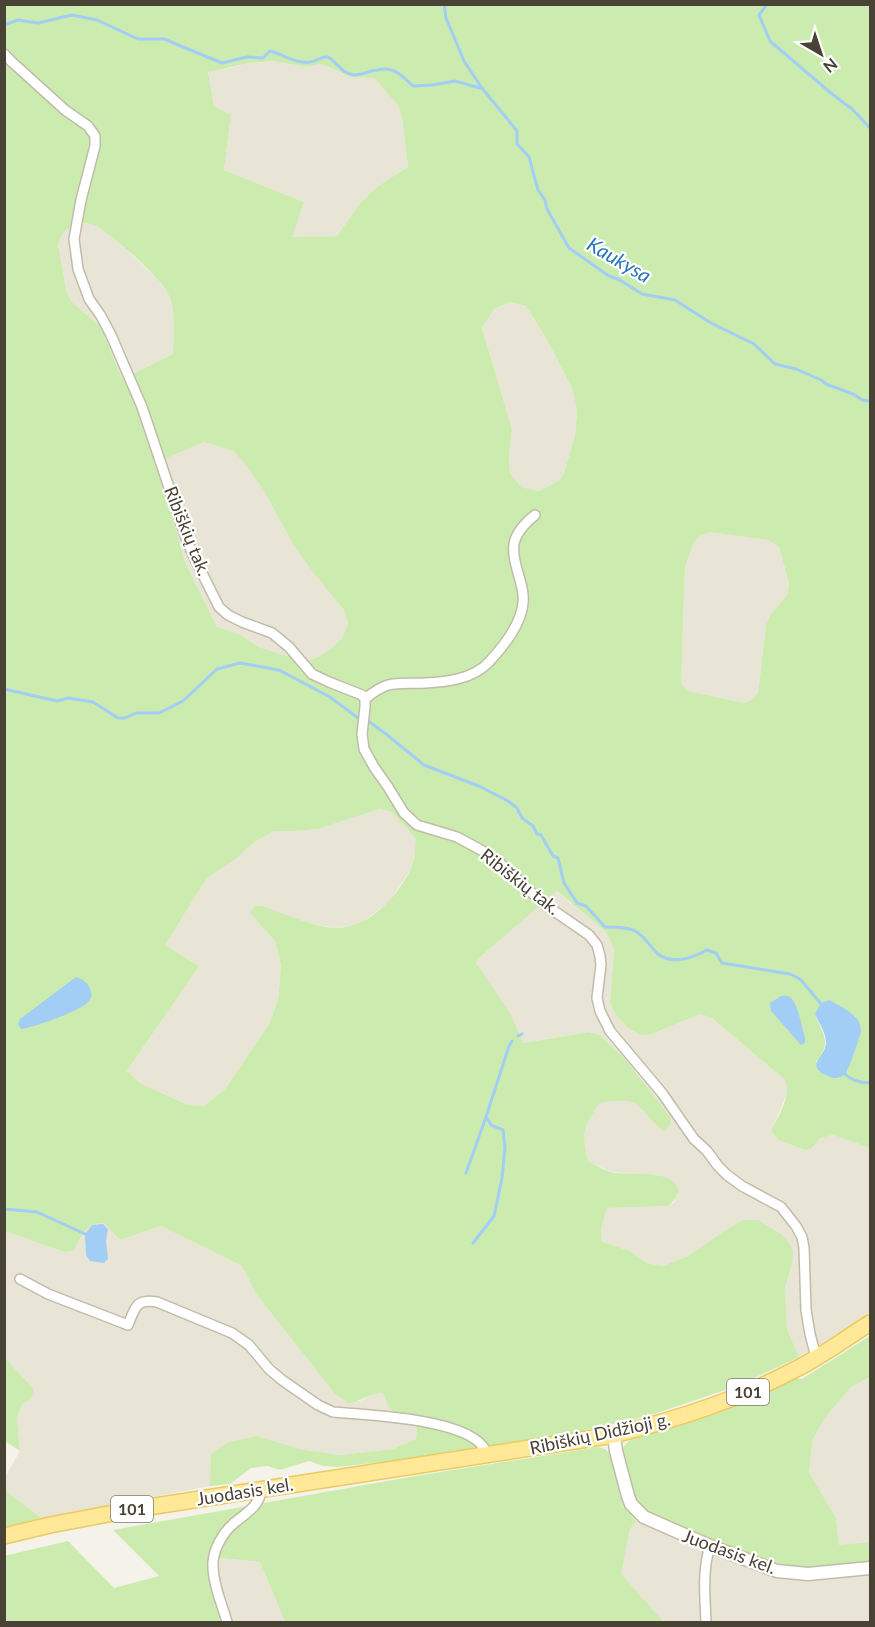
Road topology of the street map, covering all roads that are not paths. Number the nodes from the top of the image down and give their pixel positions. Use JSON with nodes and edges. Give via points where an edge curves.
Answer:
{"nodes":[{"id":1,"x":4,"y":54,"type":"edge"},
{"id":2,"x":535,"y":515,"type":"dead end"},
{"id":3,"x":365,"y":699,"type":"junction"},
{"id":4,"x":20,"y":1279,"type":"dead end"},
{"id":5,"x":870,"y":1323,"type":"edge"},
{"id":6,"x":816,"y":1357,"type":"junction"},
{"id":7,"x":614,"y":1435,"type":"junction"},
{"id":8,"x":487,"y":1456,"type":"junction"},
{"id":9,"x":261,"y":1490,"type":"junction"},
{"id":10,"x":4,"y":1536,"type":"edge"},
{"id":11,"x":710,"y":1546,"type":"junction"},
{"id":12,"x":870,"y":1568,"type":"edge"},
{"id":13,"x":227,"y":1623,"type":"edge"},
{"id":14,"x":706,"y":1623,"type":"edge"}],
"edges":[{"from":1,"to":3,"type":"street","name":"Ribiškių tak.","via":[[95,136],[74,239],[78,270],[142,407],[187,541],[219,607],[242,622],[272,633],[312,674]]},
{"from":2,"to":3,"type":"street","via":[[518,531],[513,552],[524,601],[521,614],[490,661],[463,678],[389,685]]},
{"from":3,"to":6,"type":"street","name":"Ribiškių tak.","via":[[364,749],[404,813],[417,825],[457,837],[481,850],[544,904],[589,935],[600,956],[597,998],[609,1031],[718,1166],[742,1186],[781,1207],[796,1226],[804,1248],[806,1310]]},
{"from":4,"to":8,"type":"street","via":[[128,1325],[140,1303],[157,1302],[232,1333],[282,1380],[325,1409],[441,1425],[478,1441],[486,1448]]},
{"from":5,"to":6,"type":"main road","name":"Ribiškių Didžioji g.","number":"101"},
{"from":6,"to":7,"type":"main road","name":"Ribiškių Didžioji g.","number":"101","via":[[706,1409]]},
{"from":7,"to":8,"type":"main road","name":"Ribiškių Didžioji g.","number":"101"},
{"from":7,"to":11,"type":"street","name":"Juodasis kel.","via":[[628,1497],[636,1511]]},
{"from":8,"to":9,"type":"main road","name":"Juodasis kel.","number":"101"},
{"from":9,"to":10,"type":"main road","name":"Juodasis kel.","number":"101","via":[[129,1510]]},
{"from":9,"to":13,"type":"street","via":[[256,1505],[230,1527],[214,1553],[214,1575]]},
{"from":11,"to":12,"type":"street","name":"Juodasis kel.","via":[[790,1573]]},
{"from":11,"to":14,"type":"street","via":[[704,1582]]}]}
